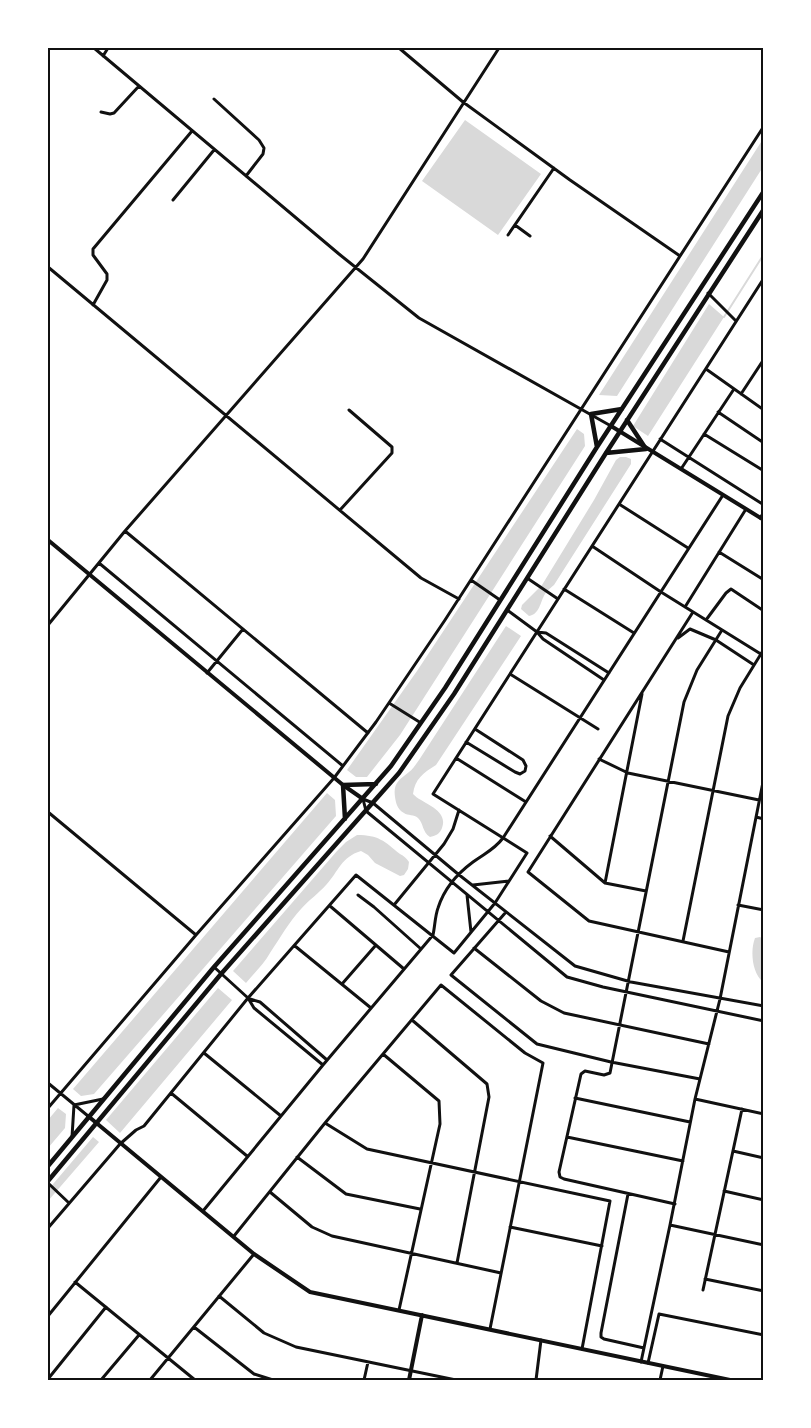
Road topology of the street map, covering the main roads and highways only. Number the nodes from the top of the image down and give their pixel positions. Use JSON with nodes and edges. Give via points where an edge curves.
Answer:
{"nodes":[{"id":1,"x":764,"y":191,"type":"edge"},
{"id":2,"x":764,"y":209,"type":"edge"},
{"id":3,"x":622,"y":409,"type":"junction"},
{"id":4,"x":627,"y":420,"type":"junction"},
{"id":5,"x":597,"y":447,"type":"junction"},
{"id":6,"x":606,"y":453,"type":"junction"},
{"id":7,"x":376,"y":784,"type":"junction"},
{"id":8,"x":346,"y":819,"type":"junction"},
{"id":9,"x":48,"y":1166,"type":"edge"},
{"id":10,"x":48,"y":1183,"type":"edge"}],
"edges":[{"from":1,"to":3,"type":"main road"},
{"from":2,"to":4,"type":"main road"},
{"from":3,"to":5,"type":"main road"},
{"from":3,"to":5,"type":"main road","via":[[591,414]]},
{"from":4,"to":6,"type":"main road"},
{"from":4,"to":6,"type":"main road","via":[[646,449]]},
{"from":5,"to":7,"type":"main road","via":[[422,723]]},
{"from":6,"to":10,"type":"main road","via":[[399,773],[222,974]]},
{"from":7,"to":8,"type":"main road"},
{"from":7,"to":8,"type":"main road","via":[[343,785]]},
{"from":8,"to":9,"type":"main road","via":[[214,967]]}]}
